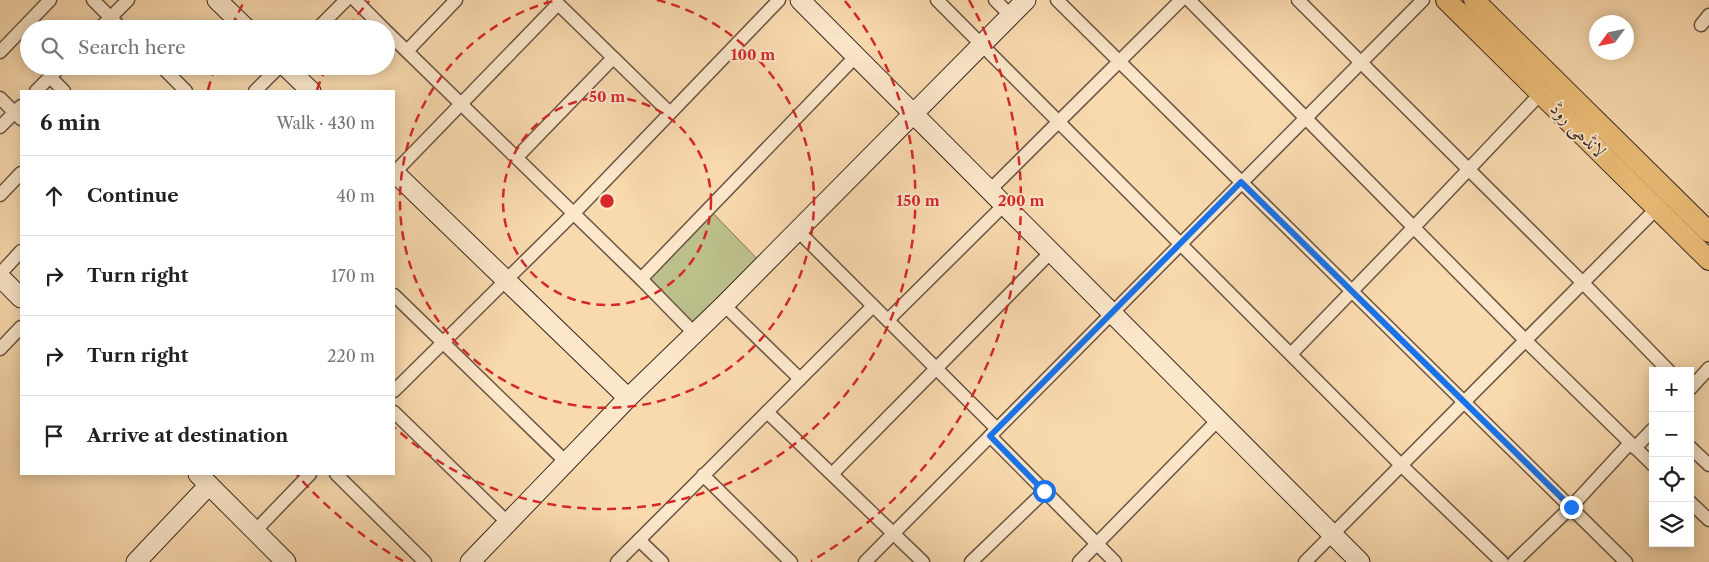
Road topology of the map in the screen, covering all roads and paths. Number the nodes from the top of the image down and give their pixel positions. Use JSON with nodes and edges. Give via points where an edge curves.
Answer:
{"nodes":[{"id":1,"x":50,"y":0,"type":"edge"},
{"id":2,"x":93,"y":0,"type":"edge"},
{"id":3,"x":128,"y":0,"type":"edge"},
{"id":4,"x":217,"y":0,"type":"edge"},
{"id":5,"x":346,"y":0,"type":"edge"},
{"id":6,"x":354,"y":0,"type":"edge"},
{"id":7,"x":456,"y":0,"type":"edge"},
{"id":8,"x":779,"y":0,"type":"edge"},
{"id":9,"x":800,"y":0,"type":"edge"},
{"id":10,"x":937,"y":0,"type":"edge"},
{"id":11,"x":995,"y":0,"type":"edge"},
{"id":12,"x":1026,"y":0,"type":"edge"},
{"id":13,"x":1058,"y":0,"type":"edge"},
{"id":14,"x":1181,"y":0,"type":"edge"},
{"id":15,"x":1189,"y":0,"type":"edge"},
{"id":16,"x":1298,"y":0,"type":"edge"},
{"id":17,"x":1423,"y":0,"type":"edge"},
{"id":18,"x":1446,"y":0,"type":"edge"},
{"id":19,"x":1474,"y":0,"type":"edge"},
{"id":20,"x":556,"y":2,"type":"edge"},
{"id":21,"x":1709,"y":15,"type":"edge"},
{"id":22,"x":1011,"y":16,"type":"junction"},
{"id":23,"x":111,"y":17,"type":"junction"},
{"id":24,"x":31,"y":20,"type":"edge"},
{"id":25,"x":108,"y":20,"type":"edge"},
{"id":26,"x":114,"y":20,"type":"edge"},
{"id":27,"x":238,"y":20,"type":"edge"},
{"id":28,"x":326,"y":20,"type":"edge"},
{"id":29,"x":375,"y":20,"type":"edge"},
{"id":30,"x":1701,"y":26,"type":"dead end"},
{"id":31,"x":20,"y":31,"type":"edge"},
{"id":32,"x":395,"y":40,"type":"edge"},
{"id":33,"x":982,"y":45,"type":"junction"},
{"id":34,"x":407,"y":51,"type":"junction"},
{"id":35,"x":0,"y":52,"type":"edge"},
{"id":36,"x":856,"y":56,"type":"junction"},
{"id":37,"x":613,"y":58,"type":"junction"},
{"id":38,"x":1119,"y":61,"type":"junction"},
{"id":39,"x":1361,"y":62,"type":"junction"},
{"id":40,"x":169,"y":75,"type":"edge"},
{"id":41,"x":271,"y":75,"type":"edge"},
{"id":42,"x":294,"y":75,"type":"edge"},
{"id":43,"x":50,"y":77,"type":"joint"},
{"id":44,"x":37,"y":90,"type":"edge"},
{"id":45,"x":63,"y":90,"type":"edge"},
{"id":46,"x":185,"y":90,"type":"edge"},
{"id":47,"x":256,"y":90,"type":"edge"},
{"id":48,"x":310,"y":90,"type":"edge"},
{"id":49,"x":1541,"y":93,"type":"junction"},
{"id":50,"x":0,"y":98,"type":"edge"},
{"id":51,"x":461,"y":104,"type":"junction"},
{"id":52,"x":19,"y":112,"type":"edge"},
{"id":53,"x":670,"y":113,"type":"junction"},
{"id":54,"x":913,"y":114,"type":"junction"},
{"id":55,"x":1305,"y":117,"type":"junction"},
{"id":56,"x":1059,"y":122,"type":"junction"},
{"id":57,"x":0,"y":128,"type":"edge"},
{"id":58,"x":517,"y":157,"type":"junction"},
{"id":59,"x":1468,"y":169,"type":"junction"},
{"id":60,"x":395,"y":172,"type":"edge"},
{"id":61,"x":20,"y":174,"type":"edge"},
{"id":62,"x":395,"y":174,"type":"edge"},
{"id":63,"x":1241,"y":182,"type":"junction"},
{"id":64,"x":990,"y":190,"type":"junction"},
{"id":65,"x":0,"y":195,"type":"edge"},
{"id":66,"x":1004,"y":205,"type":"junction"},
{"id":67,"x":1657,"y":208,"type":"junction"},
{"id":68,"x":574,"y":213,"type":"junction"},
{"id":69,"x":1414,"y":227,"type":"junction"},
{"id":70,"x":797,"y":230,"type":"junction"},
{"id":71,"x":1709,"y":232,"type":"edge"},
{"id":72,"x":1181,"y":243,"type":"junction"},
{"id":73,"x":20,"y":252,"type":"edge"},
{"id":74,"x":1051,"y":252,"type":"junction"},
{"id":75,"x":1709,"y":260,"type":"edge"},
{"id":76,"x":0,"y":275,"type":"edge"},
{"id":77,"x":642,"y":279,"type":"junction"},
{"id":78,"x":505,"y":281,"type":"junction"},
{"id":79,"x":1583,"y":282,"type":"junction"},
{"id":80,"x":1353,"y":290,"type":"junction"},
{"id":81,"x":395,"y":296,"type":"edge"},
{"id":82,"x":20,"y":297,"type":"edge"},
{"id":83,"x":724,"y":305,"type":"junction"},
{"id":84,"x":873,"y":306,"type":"junction"},
{"id":85,"x":1112,"y":313,"type":"junction"},
{"id":86,"x":888,"y":320,"type":"junction"},
{"id":87,"x":20,"y":328,"type":"edge"},
{"id":88,"x":694,"y":332,"type":"junction"},
{"id":89,"x":1525,"y":340,"type":"junction"},
{"id":90,"x":443,"y":342,"type":"junction"},
{"id":91,"x":0,"y":349,"type":"edge"},
{"id":92,"x":1291,"y":354,"type":"junction"},
{"id":93,"x":1665,"y":367,"type":"edge"},
{"id":94,"x":936,"y":368,"type":"junction"},
{"id":95,"x":1709,"y":368,"type":"edge"},
{"id":96,"x":800,"y":379,"type":"junction"},
{"id":97,"x":1694,"y":384,"type":"edge"},
{"id":98,"x":395,"y":389,"type":"edge"},
{"id":99,"x":628,"y":398,"type":"junction"},
{"id":100,"x":1464,"y":401,"type":"junction"},
{"id":101,"x":767,"y":412,"type":"junction"},
{"id":102,"x":395,"y":413,"type":"edge"},
{"id":103,"x":1218,"y":420,"type":"junction"},
{"id":104,"x":1649,"y":432,"type":"edge"},
{"id":105,"x":993,"y":433,"type":"junction"},
{"id":106,"x":1633,"y":445,"type":"junction"},
{"id":107,"x":1694,"y":451,"type":"edge"},
{"id":108,"x":1649,"y":461,"type":"edge"},
{"id":109,"x":566,"y":462,"type":"junction"},
{"id":110,"x":1401,"y":465,"type":"junction"},
{"id":111,"x":1709,"y":465,"type":"edge"},
{"id":112,"x":832,"y":474,"type":"junction"},
{"id":113,"x":309,"y":475,"type":"edge"},
{"id":114,"x":337,"y":475,"type":"edge"},
{"id":115,"x":703,"y":475,"type":"junction"},
{"id":116,"x":204,"y":480,"type":"edge"},
{"id":117,"x":1044,"y":491,"type":"junction"},
{"id":118,"x":1694,"y":506,"type":"edge"},
{"id":119,"x":1571,"y":507,"type":"junction"},
{"id":120,"x":1709,"y":520,"type":"edge"},
{"id":121,"x":508,"y":523,"type":"junction"},
{"id":122,"x":255,"y":531,"type":"junction"},
{"id":123,"x":894,"y":534,"type":"junction"},
{"id":124,"x":1332,"y":534,"type":"junction"},
{"id":125,"x":639,"y":540,"type":"junction"},
{"id":126,"x":1096,"y":544,"type":"junction"},
{"id":127,"x":136,"y":562,"type":"edge"},
{"id":128,"x":286,"y":562,"type":"edge"},
{"id":129,"x":425,"y":562,"type":"edge"},
{"id":130,"x":470,"y":562,"type":"edge"},
{"id":131,"x":617,"y":562,"type":"edge"},
{"id":132,"x":662,"y":562,"type":"edge"},
{"id":133,"x":791,"y":562,"type":"edge"},
{"id":134,"x":865,"y":562,"type":"edge"},
{"id":135,"x":923,"y":562,"type":"edge"},
{"id":136,"x":971,"y":562,"type":"edge"},
{"id":137,"x":1079,"y":562,"type":"edge"},
{"id":138,"x":1115,"y":562,"type":"edge"},
{"id":139,"x":1304,"y":562,"type":"edge"},
{"id":140,"x":1360,"y":562,"type":"edge"},
{"id":141,"x":1502,"y":562,"type":"edge"},
{"id":142,"x":1514,"y":562,"type":"edge"},
{"id":143,"x":1626,"y":562,"type":"edge"}],
"edges":[{"from":1,"to":24,"type":"street"},
{"from":2,"to":23,"type":"street"},
{"from":3,"to":23,"type":"street"},
{"from":4,"to":27,"type":"street"},
{"from":5,"to":28,"type":"street"},
{"from":6,"to":29,"type":"street"},
{"from":7,"to":34,"type":"street"},
{"from":8,"to":53,"type":"street"},
{"from":9,"to":36,"type":"street"},
{"from":10,"to":33,"type":"street"},
{"from":11,"to":22,"type":"street"},
{"from":12,"to":22,"type":"street"},
{"from":13,"to":38,"type":"street"},
{"from":14,"to":38,"type":"street"},
{"from":15,"to":55,"type":"street"},
{"from":16,"to":39,"type":"street"},
{"from":17,"to":39,"type":"street"},
{"from":18,"to":49,"type":"main road","name":"لانڈھی روڈ"},
{"from":19,"to":71,"type":"main road","name":"لانڈھی روڈ"},
{"from":20,"to":37,"type":"street"},
{"from":20,"to":51,"type":"street"},
{"from":21,"to":30,"type":"street"},
{"from":22,"to":33,"type":"street"},
{"from":23,"to":25,"type":"street"},
{"from":23,"to":26,"type":"street"},
{"from":31,"to":35,"type":"street"},
{"from":32,"to":34,"type":"street"},
{"from":33,"to":54,"type":"street"},
{"from":33,"to":56,"type":"street"},
{"from":34,"to":51,"type":"street"},
{"from":36,"to":54,"type":"street"},
{"from":36,"to":77,"type":"street"},
{"from":37,"to":53,"type":"street"},
{"from":37,"to":58,"type":"street"},
{"from":38,"to":56,"type":"street"},
{"from":38,"to":63,"type":"street"},
{"from":39,"to":55,"type":"street"},
{"from":39,"to":59,"type":"street"},
{"from":40,"to":46,"type":"street"},
{"from":41,"to":47,"type":"street"},
{"from":42,"to":48,"type":"street"},
{"from":43,"to":44,"type":"street"},
{"from":43,"to":45,"type":"street"},
{"from":49,"to":59,"type":"street"},
{"from":49,"to":67,"type":"main road","name":"لانڈھی روڈ"},
{"from":50,"to":52,"type":"street"},
{"from":51,"to":58,"type":"street"},
{"from":51,"to":60,"type":"street"},
{"from":52,"to":57,"type":"street"},
{"from":53,"to":68,"type":"street"},
{"from":54,"to":64,"type":"street"},
{"from":54,"to":70,"type":"street"},
{"from":55,"to":63,"type":"street"},
{"from":55,"to":69,"type":"street"},
{"from":56,"to":64,"type":"street"},
{"from":56,"to":72,"type":"street"},
{"from":58,"to":68,"type":"street"},
{"from":59,"to":69,"type":"street"},
{"from":59,"to":79,"type":"street"},
{"from":61,"to":65,"type":"street"},
{"from":62,"to":78,"type":"street"},
{"from":63,"to":72,"type":"street"},
{"from":63,"to":80,"type":"street"},
{"from":64,"to":66,"type":"street"},
{"from":66,"to":74,"type":"street"},
{"from":66,"to":86,"type":"street"},
{"from":67,"to":75,"type":"main road","name":"لانڈھی روڈ"},
{"from":67,"to":79,"type":"street"},
{"from":68,"to":77,"type":"street"},
{"from":68,"to":78,"type":"street"},
{"from":69,"to":80,"type":"street"},
{"from":69,"to":89,"type":"street"},
{"from":70,"to":83,"type":"street"},
{"from":70,"to":84,"type":"street"},
{"from":72,"to":85,"type":"street"},
{"from":72,"to":92,"type":"street"},
{"from":73,"to":76,"type":"street"},
{"from":74,"to":85,"type":"street"},
{"from":74,"to":94,"type":"street"},
{"from":76,"to":82,"type":"street"},
{"from":77,"to":88,"type":"street"},
{"from":78,"to":90,"type":"street"},
{"from":78,"to":99,"type":"street"},
{"from":79,"to":89,"type":"street"},
{"from":79,"to":93,"type":"street"},
{"from":80,"to":92,"type":"street"},
{"from":80,"to":100,"type":"street"},
{"from":81,"to":90,"type":"street"},
{"from":83,"to":88,"type":"street"},
{"from":83,"to":96,"type":"street"},
{"from":84,"to":86,"type":"street"},
{"from":84,"to":96,"type":"street"},
{"from":85,"to":103,"type":"street"},
{"from":85,"to":105,"type":"street"},
{"from":86,"to":94,"type":"street"},
{"from":87,"to":91,"type":"street"},
{"from":88,"to":99,"type":"street"},
{"from":89,"to":100,"type":"street"},
{"from":89,"to":106,"type":"street"},
{"from":90,"to":98,"type":"street"},
{"from":90,"to":109,"type":"street"},
{"from":92,"to":110,"type":"street"},
{"from":94,"to":105,"type":"street"},
{"from":94,"to":112,"type":"street"},
{"from":95,"to":97,"type":"street"},
{"from":96,"to":101,"type":"street"},
{"from":99,"to":109,"type":"street"},
{"from":100,"to":110,"type":"street"},
{"from":100,"to":119,"type":"street"},
{"from":101,"to":112,"type":"street"},
{"from":101,"to":115,"type":"street"},
{"from":102,"to":121,"type":"street"},
{"from":103,"to":124,"type":"street"},
{"from":103,"to":126,"type":"street"},
{"from":104,"to":106,"type":"street"},
{"from":105,"to":117,"type":"street"},
{"from":105,"to":123,"type":"street"},
{"from":106,"to":108,"type":"street"},
{"from":106,"to":119,"type":"street"},
{"from":107,"to":111,"type":"street"},
{"from":109,"to":121,"type":"street"},
{"from":110,"to":124,"type":"street"},
{"from":110,"to":141,"type":"street"},
{"from":112,"to":123,"type":"street"},
{"from":113,"to":122,"type":"street"},
{"from":114,"to":129,"type":"street"},
{"from":115,"to":125,"type":"street"},
{"from":115,"to":133,"type":"street"},
{"from":116,"to":122,"type":"street"},
{"from":116,"to":127,"type":"street"},
{"from":117,"to":126,"type":"street"},
{"from":117,"to":136,"type":"street"},
{"from":118,"to":120,"type":"street"},
{"from":119,"to":142,"type":"street"},
{"from":119,"to":143,"type":"street"},
{"from":121,"to":130,"type":"street"},
{"from":122,"to":128,"type":"street"},
{"from":123,"to":134,"type":"street"},
{"from":123,"to":135,"type":"street"},
{"from":124,"to":139,"type":"street"},
{"from":124,"to":140,"type":"street"},
{"from":125,"to":131,"type":"street"},
{"from":125,"to":132,"type":"street"},
{"from":126,"to":137,"type":"street"},
{"from":126,"to":138,"type":"street"}]}
